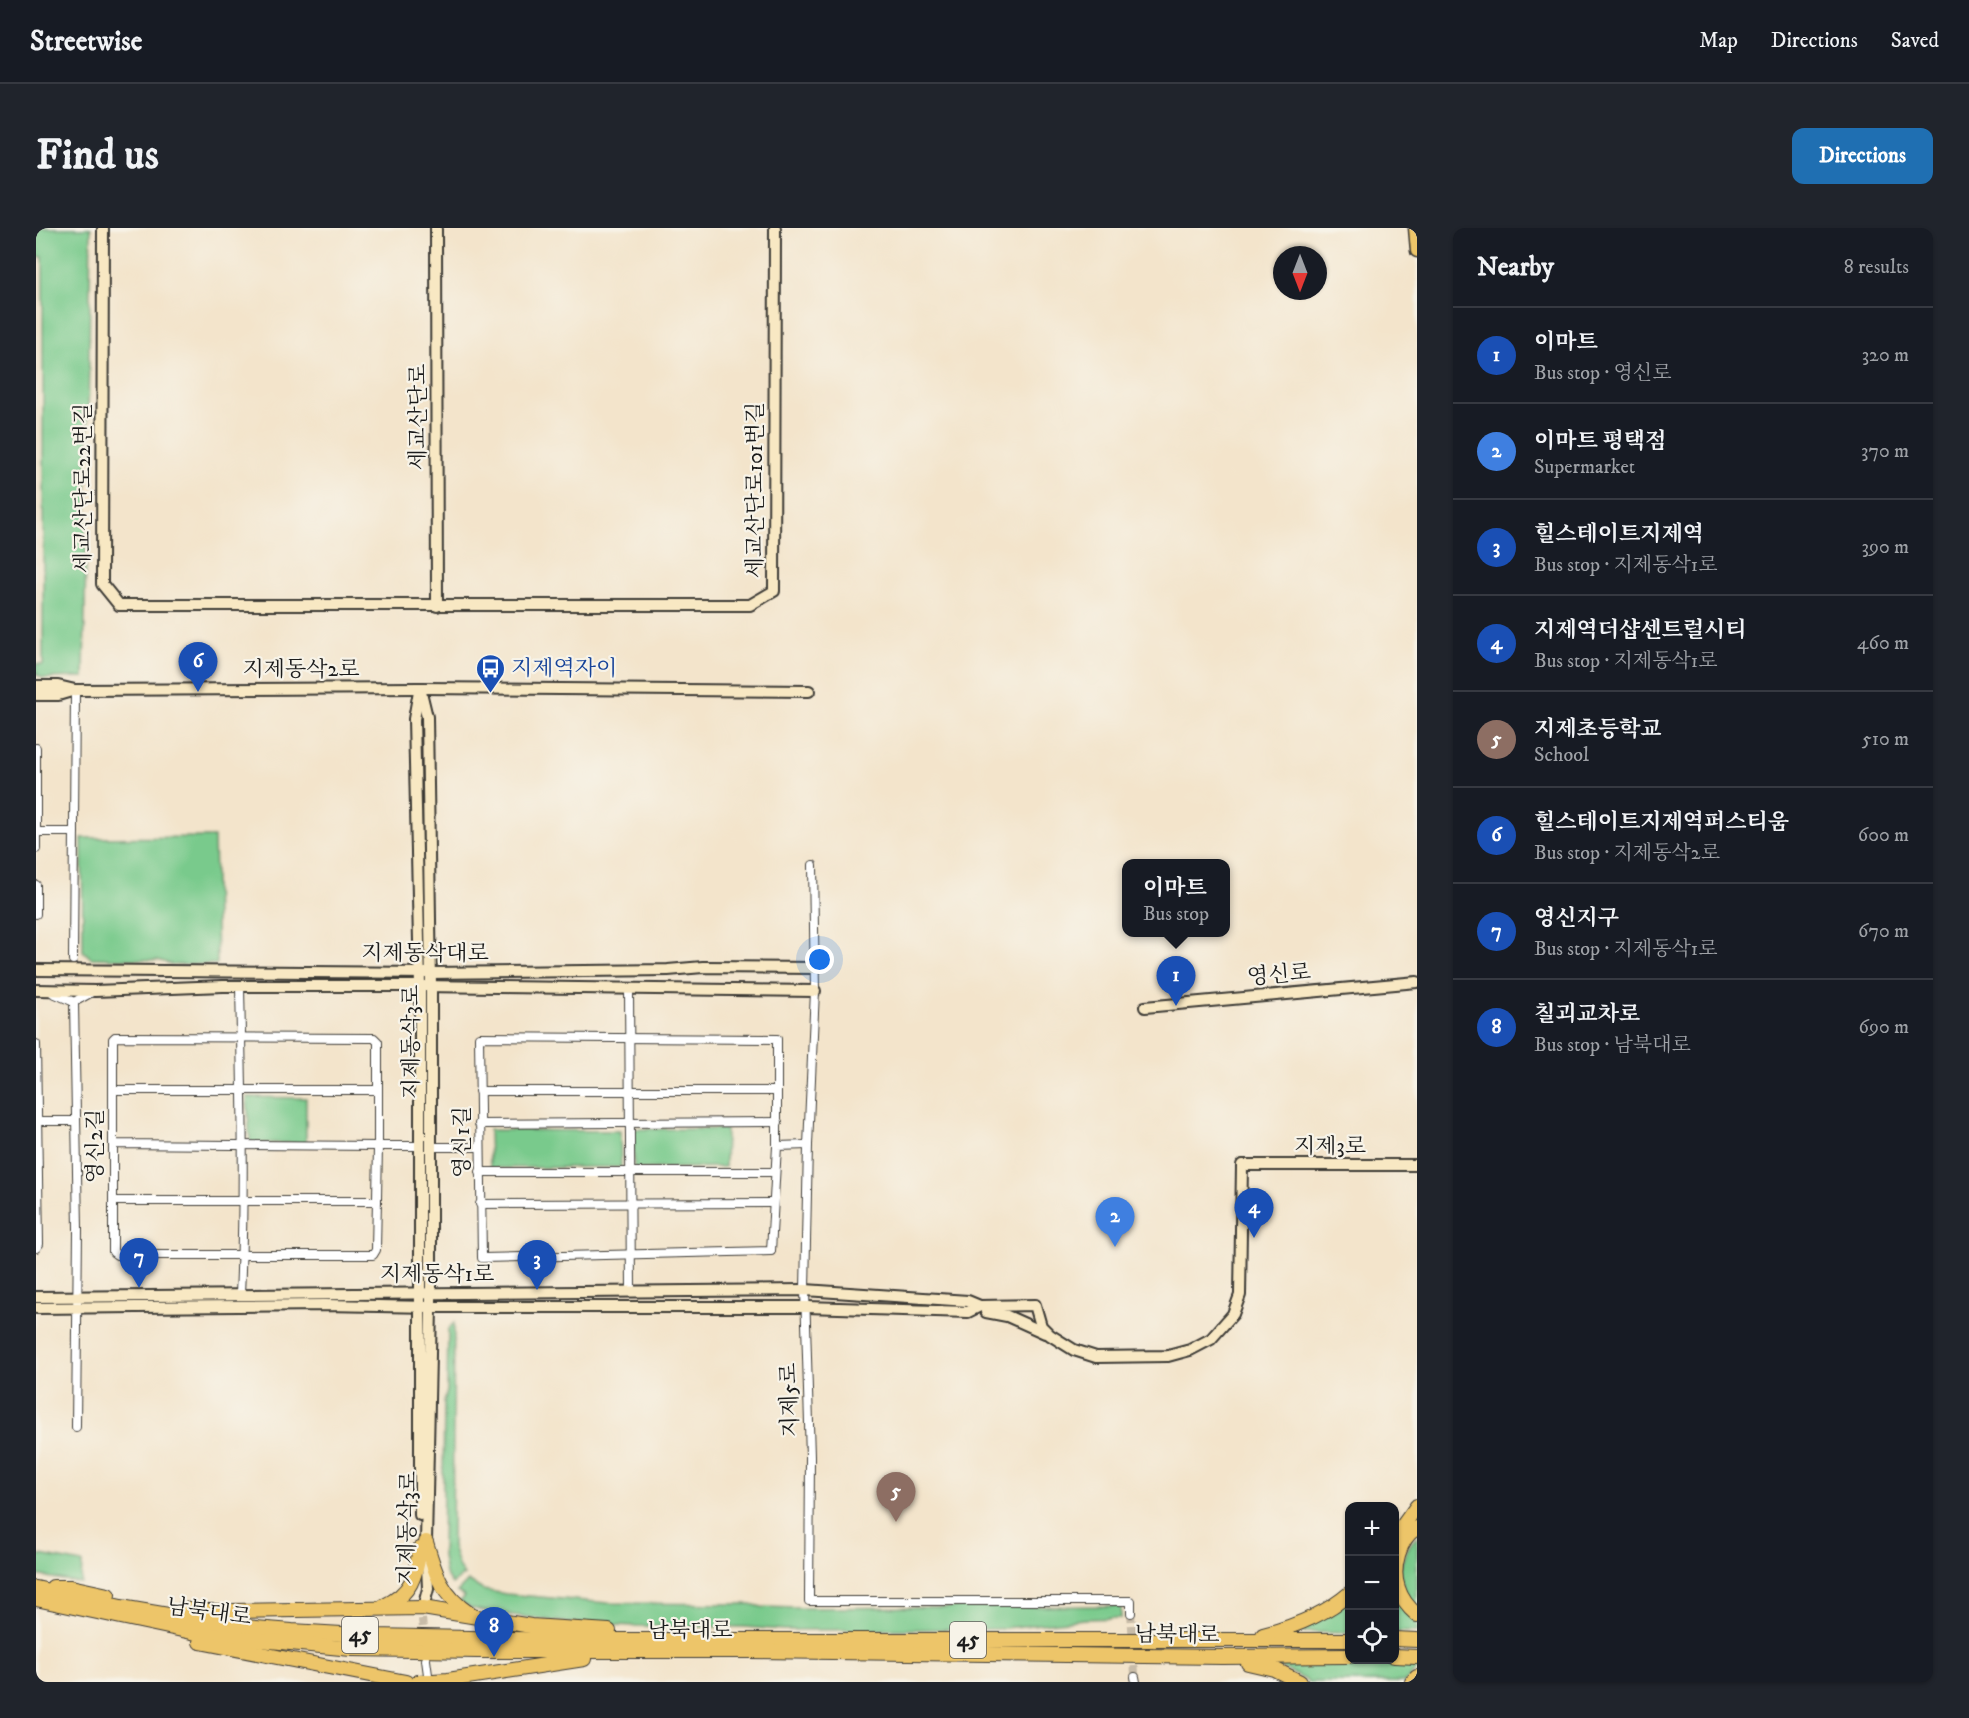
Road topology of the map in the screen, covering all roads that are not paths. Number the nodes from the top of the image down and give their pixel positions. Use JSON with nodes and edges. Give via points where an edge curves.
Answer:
{"nodes":[{"id":1,"x":103,"y":228,"type":"edge"},
{"id":2,"x":436,"y":228,"type":"edge"},
{"id":3,"x":775,"y":228,"type":"edge"},
{"id":4,"x":1415,"y":228,"type":"edge"},
{"id":5,"x":1417,"y":251,"type":"edge"},
{"id":6,"x":437,"y":606,"type":"junction"},
{"id":7,"x":36,"y":686,"type":"edge"},
{"id":8,"x":420,"y":688,"type":"junction"},
{"id":9,"x":75,"y":690,"type":"junction"},
{"id":10,"x":809,"y":691,"type":"dead end"},
{"id":11,"x":36,"y":695,"type":"edge"},
{"id":12,"x":36,"y":748,"type":"edge"},
{"id":13,"x":36,"y":799,"type":"edge"},
{"id":14,"x":36,"y":832,"type":"edge"},
{"id":15,"x":74,"y":832,"type":"junction"},
{"id":16,"x":36,"y":849,"type":"edge"},
{"id":17,"x":813,"y":865,"type":"dead end"},
{"id":18,"x":36,"y":885,"type":"edge"},
{"id":19,"x":36,"y":915,"type":"edge"},
{"id":20,"x":73,"y":960,"type":"junction"},
{"id":21,"x":815,"y":968,"type":"junction"},
{"id":22,"x":36,"y":970,"type":"edge"},
{"id":23,"x":54,"y":970,"type":"junction"},
{"id":24,"x":91,"y":970,"type":"junction"},
{"id":25,"x":425,"y":973,"type":"junction"},
{"id":26,"x":1417,"y":982,"type":"edge"},
{"id":27,"x":240,"y":986,"type":"junction"},
{"id":28,"x":425,"y":986,"type":"junction"},
{"id":29,"x":629,"y":988,"type":"junction"},
{"id":30,"x":41,"y":990,"type":"edge"},
{"id":31,"x":95,"y":991,"type":"junction"},
{"id":32,"x":815,"y":991,"type":"junction"},
{"id":33,"x":74,"y":1002,"type":"junction"},
{"id":34,"x":1145,"y":1007,"type":"dead end"},
{"id":35,"x":241,"y":1038,"type":"junction"},
{"id":36,"x":630,"y":1038,"type":"junction"},
{"id":37,"x":36,"y":1044,"type":"edge"},
{"id":38,"x":113,"y":1090,"type":"junction"},
{"id":39,"x":243,"y":1090,"type":"junction"},
{"id":40,"x":378,"y":1090,"type":"junction"},
{"id":41,"x":479,"y":1090,"type":"junction"},
{"id":42,"x":630,"y":1091,"type":"junction"},
{"id":43,"x":777,"y":1091,"type":"junction"},
{"id":44,"x":37,"y":1095,"type":"edge"},
{"id":45,"x":38,"y":1121,"type":"junction"},
{"id":46,"x":76,"y":1121,"type":"junction"},
{"id":47,"x":778,"y":1122,"type":"junction"},
{"id":48,"x":629,"y":1123,"type":"junction"},
{"id":49,"x":480,"y":1124,"type":"junction"},
{"id":50,"x":113,"y":1144,"type":"junction"},
{"id":51,"x":242,"y":1145,"type":"junction"},
{"id":52,"x":808,"y":1145,"type":"junction"},
{"id":53,"x":378,"y":1146,"type":"junction"},
{"id":54,"x":777,"y":1146,"type":"junction"},
{"id":55,"x":426,"y":1147,"type":"junction"},
{"id":56,"x":480,"y":1147,"type":"junction"},
{"id":57,"x":37,"y":1151,"type":"edge"},
{"id":58,"x":1417,"y":1165,"type":"edge"},
{"id":59,"x":480,"y":1172,"type":"junction"},
{"id":60,"x":629,"y":1172,"type":"junction"},
{"id":61,"x":775,"y":1172,"type":"junction"},
{"id":62,"x":37,"y":1201,"type":"edge"},
{"id":63,"x":113,"y":1201,"type":"junction"},
{"id":64,"x":242,"y":1201,"type":"junction"},
{"id":65,"x":377,"y":1201,"type":"junction"},
{"id":66,"x":629,"y":1203,"type":"junction"},
{"id":67,"x":773,"y":1203,"type":"junction"},
{"id":68,"x":480,"y":1204,"type":"junction"},
{"id":69,"x":36,"y":1248,"type":"edge"},
{"id":70,"x":629,"y":1254,"type":"junction"},
{"id":71,"x":242,"y":1255,"type":"junction"},
{"id":72,"x":805,"y":1290,"type":"junction"},
{"id":73,"x":631,"y":1292,"type":"junction"},
{"id":74,"x":240,"y":1294,"type":"junction"},
{"id":75,"x":425,"y":1294,"type":"junction"},
{"id":76,"x":36,"y":1297,"type":"edge"},
{"id":77,"x":77,"y":1301,"type":"junction"},
{"id":78,"x":980,"y":1306,"type":"junction"},
{"id":79,"x":419,"y":1307,"type":"junction"},
{"id":80,"x":431,"y":1307,"type":"junction"},
{"id":81,"x":806,"y":1307,"type":"junction"},
{"id":82,"x":36,"y":1308,"type":"edge"},
{"id":83,"x":968,"y":1312,"type":"junction"},
{"id":84,"x":1050,"y":1335,"type":"junction"},
{"id":85,"x":76,"y":1427,"type":"dead end"},
{"id":86,"x":1417,"y":1500,"type":"edge"},
{"id":87,"x":1417,"y":1506,"type":"edge"},
{"id":88,"x":1410,"y":1527,"type":"edge"},
{"id":89,"x":423,"y":1545,"type":"junction"},
{"id":90,"x":37,"y":1594,"type":"edge"},
{"id":91,"x":1345,"y":1598,"type":"edge"},
{"id":92,"x":381,"y":1608,"type":"junction"},
{"id":93,"x":1131,"y":1613,"type":"dead end"},
{"id":94,"x":423,"y":1614,"type":"junction"},
{"id":95,"x":1417,"y":1615,"type":"edge"},
{"id":96,"x":474,"y":1616,"type":"junction"},
{"id":97,"x":689,"y":1638,"type":"junction"},
{"id":98,"x":1399,"y":1639,"type":"edge"},
{"id":99,"x":1247,"y":1640,"type":"junction"},
{"id":100,"x":1345,"y":1640,"type":"edge"},
{"id":101,"x":1417,"y":1640,"type":"edge"},
{"id":102,"x":750,"y":1651,"type":"junction"},
{"id":103,"x":1345,"y":1656,"type":"edge"},
{"id":104,"x":1399,"y":1656,"type":"edge"},
{"id":105,"x":1222,"y":1657,"type":"junction"},
{"id":106,"x":1417,"y":1657,"type":"edge"},
{"id":107,"x":426,"y":1660,"type":"dead end"},
{"id":108,"x":1417,"y":1677,"type":"edge"},
{"id":109,"x":447,"y":1681,"type":"edge"},
{"id":110,"x":406,"y":1682,"type":"edge"},
{"id":111,"x":418,"y":1682,"type":"edge"},
{"id":112,"x":429,"y":1682,"type":"edge"},
{"id":113,"x":1300,"y":1682,"type":"edge"},
{"id":114,"x":1412,"y":1682,"type":"edge"}],
"edges":[{"from":1,"to":6,"type":"street","name":"세교산단로22번길","via":[[102,584],[119,605]]},
{"from":2,"to":6,"type":"street","name":"세교산단로"},
{"from":3,"to":6,"type":"street","name":"세교산단로101번길","via":[[774,591],[750,605]]},
{"from":4,"to":5,"type":"main road"},
{"from":7,"to":9,"type":"street","name":"지제동삭2로"},
{"from":8,"to":9,"type":"street","name":"지제동삭2로"},
{"from":8,"to":10,"type":"street","name":"지제동삭2로"},
{"from":8,"to":25,"type":"street","name":"지제동삭3로","via":[[427,717]]},
{"from":9,"to":11,"type":"street","name":"지제동삭2로"},
{"from":9,"to":15,"type":"street"},
{"from":12,"to":13,"type":"street"},
{"from":13,"to":14,"type":"street"},
{"from":14,"to":15,"type":"street"},
{"from":14,"to":16,"type":"street"},
{"from":15,"to":20,"type":"street"},
{"from":17,"to":21,"type":"street","name":"지제5로"},
{"from":18,"to":19,"type":"street"},
{"from":20,"to":23,"type":"street"},
{"from":20,"to":24,"type":"street"},
{"from":21,"to":25,"type":"street","name":"지제동삭대로"},
{"from":21,"to":32,"type":"street","name":"지제5로"},
{"from":22,"to":23,"type":"street","name":"지제동삭대로"},
{"from":23,"to":24,"type":"street","name":"지제동삭대로"},
{"from":24,"to":25,"type":"street","name":"지제동삭대로"},
{"from":25,"to":28,"type":"street","name":"지제동삭3로"},
{"from":26,"to":34,"type":"street","name":"영신로"},
{"from":27,"to":28,"type":"street","name":"지제동삭대로"},
{"from":27,"to":31,"type":"street","name":"지제동삭대로"},
{"from":27,"to":35,"type":"street"},
{"from":28,"to":29,"type":"street","name":"지제동삭대로"},
{"from":28,"to":55,"type":"street","name":"지제동삭3로"},
{"from":29,"to":32,"type":"street","name":"지제동삭대로"},
{"from":29,"to":36,"type":"street"},
{"from":30,"to":31,"type":"street","name":"지제동삭대로"},
{"from":30,"to":33,"type":"street"},
{"from":31,"to":33,"type":"street"},
{"from":32,"to":52,"type":"street","name":"지제5로"},
{"from":33,"to":46,"type":"street"},
{"from":35,"to":38,"type":"street","name":"영신2길","via":[[114,1037]]},
{"from":35,"to":39,"type":"street"},
{"from":35,"to":40,"type":"street","name":"영신2길","via":[[375,1038]]},
{"from":36,"to":41,"type":"street","name":"영신1길","via":[[479,1037]]},
{"from":36,"to":42,"type":"street"},
{"from":36,"to":43,"type":"street","name":"영신1길","via":[[777,1039]]},
{"from":37,"to":44,"type":"street"},
{"from":38,"to":39,"type":"street"},
{"from":38,"to":50,"type":"street","name":"영신2길"},
{"from":39,"to":40,"type":"street"},
{"from":39,"to":51,"type":"street"},
{"from":40,"to":53,"type":"street","name":"영신2길"},
{"from":41,"to":42,"type":"street"},
{"from":41,"to":49,"type":"street","name":"영신1길"},
{"from":42,"to":43,"type":"street"},
{"from":42,"to":48,"type":"street"},
{"from":43,"to":47,"type":"street","name":"영신1길"},
{"from":44,"to":45,"type":"street"},
{"from":45,"to":46,"type":"street"},
{"from":45,"to":57,"type":"street"},
{"from":46,"to":77,"type":"street"},
{"from":47,"to":48,"type":"street"},
{"from":47,"to":54,"type":"street","name":"영신1길"},
{"from":48,"to":49,"type":"street"},
{"from":48,"to":60,"type":"street"},
{"from":49,"to":56,"type":"street","name":"영신1길"},
{"from":50,"to":51,"type":"street"},
{"from":50,"to":63,"type":"street","name":"영신2길"},
{"from":51,"to":53,"type":"street"},
{"from":51,"to":64,"type":"street"},
{"from":52,"to":54,"type":"street"},
{"from":52,"to":72,"type":"street","name":"지제5로"},
{"from":53,"to":55,"type":"street"},
{"from":53,"to":65,"type":"street","name":"영신2길"},
{"from":54,"to":61,"type":"street","name":"영신1길"},
{"from":55,"to":56,"type":"street"},
{"from":55,"to":75,"type":"street","name":"지제동삭3로"},
{"from":56,"to":59,"type":"street","name":"영신1길"},
{"from":57,"to":62,"type":"street"},
{"from":58,"to":84,"type":"street","name":"지제3로","via":[[1242,1165],[1240,1295],[1233,1314],[1211,1339],[1168,1356],[1096,1357],[1074,1350]]},
{"from":59,"to":60,"type":"street"},
{"from":59,"to":68,"type":"street","name":"영신1길"},
{"from":60,"to":61,"type":"street"},
{"from":60,"to":66,"type":"street"},
{"from":61,"to":67,"type":"street","name":"영신1길"},
{"from":62,"to":69,"type":"street"},
{"from":63,"to":64,"type":"street"},
{"from":63,"to":71,"type":"street","name":"영신2길","via":[[115,1255]]},
{"from":64,"to":65,"type":"street"},
{"from":64,"to":71,"type":"street"},
{"from":65,"to":71,"type":"street","name":"영신2길","via":[[373,1255]]},
{"from":66,"to":67,"type":"street"},
{"from":66,"to":68,"type":"street"},
{"from":66,"to":70,"type":"street"},
{"from":67,"to":70,"type":"street","name":"영신1길","via":[[771,1251]]},
{"from":68,"to":70,"type":"street","name":"영신1길","via":[[482,1258]]},
{"from":70,"to":73,"type":"street"},
{"from":71,"to":74,"type":"street"},
{"from":72,"to":73,"type":"street","name":"지제동삭1로"},
{"from":72,"to":78,"type":"street","name":"지제동삭1로","via":[[968,1301]]},
{"from":72,"to":81,"type":"street","name":"지제5로"},
{"from":73,"to":75,"type":"street","name":"지제동삭1로"},
{"from":74,"to":75,"type":"street","name":"지제동삭1로"},
{"from":74,"to":77,"type":"street","name":"지제동삭1로"},
{"from":75,"to":79,"type":"street","name":"지제동삭3로"},
{"from":75,"to":80,"type":"street","name":"지제동삭3로"},
{"from":76,"to":77,"type":"street","name":"지제동삭1로"},
{"from":77,"to":79,"type":"street","name":"지제동삭1로"},
{"from":77,"to":82,"type":"street","name":"지제동삭1로"},
{"from":77,"to":85,"type":"street"},
{"from":78,"to":83,"type":"street","name":"지제동삭1로"},
{"from":78,"to":84,"type":"street","name":"지제동삭1로","via":[[1035,1305],[1041,1326]]},
{"from":79,"to":80,"type":"street","name":"지제동삭1로"},
{"from":79,"to":89,"type":"street","name":"지제동삭3로"},
{"from":80,"to":81,"type":"street","name":"지제동삭1로"},
{"from":80,"to":89,"type":"street","name":"지제동삭3로"},
{"from":81,"to":83,"type":"street","name":"지제동삭1로"},
{"from":81,"to":93,"type":"street","name":"지제5로","via":[[809,1601],[1131,1601]]},
{"from":83,"to":84,"type":"street","via":[[995,1312]]},
{"from":86,"to":88,"type":"highway"},
{"from":87,"to":88,"type":"highway"},
{"from":88,"to":95,"type":"highway","via":[[1412,1531],[1402,1546],[1395,1575],[1405,1602]]},
{"from":89,"to":92,"type":"highway","via":[[405,1593]]},
{"from":89,"to":94,"type":"street","name":"지제동삭3로"},
{"from":89,"to":96,"type":"highway","via":[[444,1591],[456,1605]]},
{"from":90,"to":92,"type":"highway","via":[[71,1587],[196,1611]]},
{"from":90,"to":97,"type":"highway","name":"남북대로","number":"45","via":[[233,1626],[292,1631],[564,1640]]},
{"from":90,"to":102,"type":"highway","name":"남북대로","number":"45","via":[[201,1635],[328,1648]]},
{"from":90,"to":110,"type":"highway","via":[[85,1616],[121,1625]]},
{"from":91,"to":99,"type":"highway","via":[[1298,1623]]},
{"from":92,"to":94,"type":"highway"},
{"from":94,"to":96,"type":"highway"},
{"from":96,"to":97,"type":"highway","via":[[531,1626],[665,1633]]},
{"from":97,"to":99,"type":"highway","name":"남북대로","number":"45"},
{"from":98,"to":101,"type":"highway"},
{"from":99,"to":100,"type":"highway","name":"남북대로","number":"45"},
{"from":102,"to":105,"type":"highway","name":"남북대로","number":"45"},
{"from":102,"to":109,"type":"highway","via":[[584,1659]]},
{"from":103,"to":105,"type":"highway","name":"남북대로","number":"45"},
{"from":104,"to":106,"type":"highway"},
{"from":105,"to":113,"type":"highway","via":[[1274,1669]]},
{"from":107,"to":112,"type":"street"},
{"from":108,"to":114,"type":"highway"},
{"from":109,"to":112,"type":"highway"},
{"from":111,"to":112,"type":"highway"}]}
